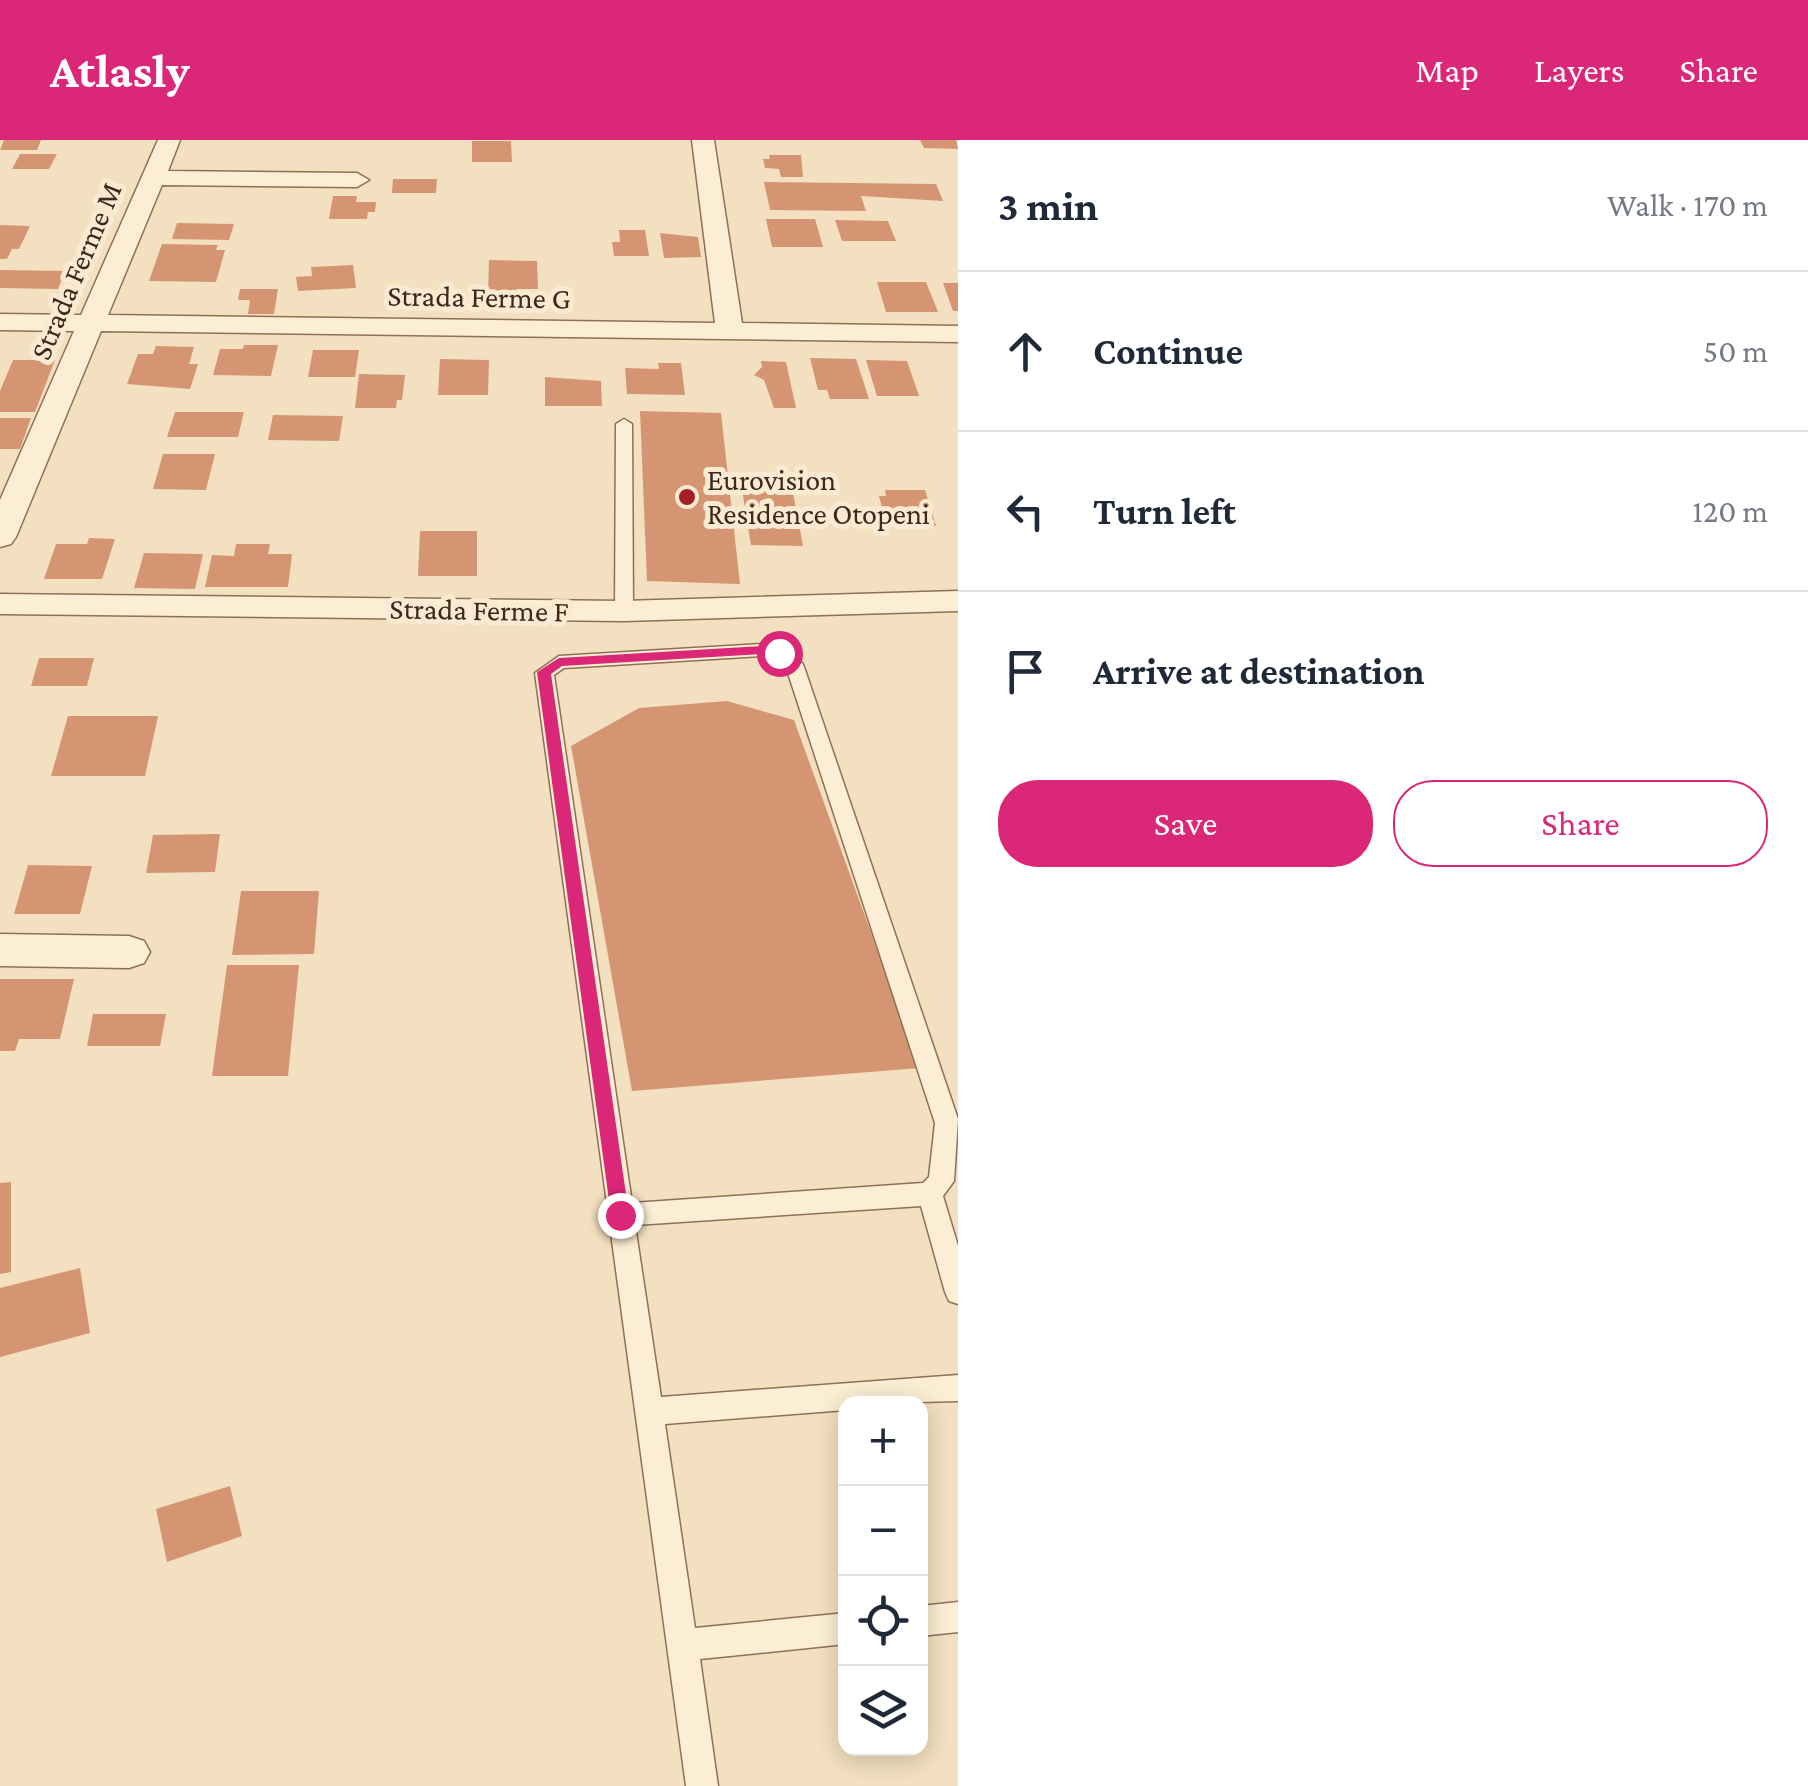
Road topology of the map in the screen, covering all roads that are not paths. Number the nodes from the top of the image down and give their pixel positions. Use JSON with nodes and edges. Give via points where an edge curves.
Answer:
{"nodes":[{"id":1,"x":168,"y":140,"type":"edge"},
{"id":2,"x":703,"y":140,"type":"edge"},
{"id":3,"x":150,"y":178,"type":"junction"},
{"id":4,"x":357,"y":180,"type":"dead end"},
{"id":5,"x":0,"y":322,"type":"edge"},
{"id":6,"x":90,"y":323,"type":"junction"},
{"id":7,"x":730,"y":333,"type":"junction"},
{"id":8,"x":958,"y":334,"type":"edge"},
{"id":9,"x":624,"y":424,"type":"dead end"},
{"id":10,"x":0,"y":537,"type":"edge"},
{"id":11,"x":958,"y":601,"type":"edge"},
{"id":12,"x":0,"y":604,"type":"edge"},
{"id":13,"x":624,"y":611,"type":"junction"},
{"id":14,"x":0,"y":950,"type":"edge"},
{"id":15,"x":129,"y":952,"type":"dead end"},
{"id":16,"x":930,"y":1194,"type":"junction"},
{"id":17,"x":620,"y":1215,"type":"junction"},
{"id":18,"x":958,"y":1292,"type":"edge"},
{"id":19,"x":958,"y":1388,"type":"edge"},
{"id":20,"x":648,"y":1412,"type":"junction"},
{"id":21,"x":958,"y":1617,"type":"edge"},
{"id":22,"x":928,"y":1620,"type":"edge"},
{"id":23,"x":838,"y":1629,"type":"edge"},
{"id":24,"x":682,"y":1646,"type":"junction"},
{"id":25,"x":702,"y":1786,"type":"edge"}],
"edges":[{"from":1,"to":3,"type":"street","name":"Strada Ferme M"},
{"from":2,"to":7,"type":"street"},
{"from":3,"to":4,"type":"street"},
{"from":3,"to":6,"type":"street","name":"Strada Ferme M"},
{"from":5,"to":6,"type":"street","name":"Strada Ferme G"},
{"from":6,"to":7,"type":"street","name":"Strada Ferme G"},
{"from":6,"to":10,"type":"street","name":"Strada Ferme M"},
{"from":7,"to":8,"type":"street","name":"Strada Ferme G"},
{"from":9,"to":13,"type":"lane"},
{"from":11,"to":13,"type":"street","name":"Strada Ferme F"},
{"from":12,"to":13,"type":"street","name":"Strada Ferme F"},
{"from":14,"to":15,"type":"street"},
{"from":16,"to":17,"type":"lane"},
{"from":16,"to":17,"type":"lane","via":[[940,1181],[947,1123],[794,664],[762,650],[559,662],[544,672]]},
{"from":16,"to":18,"type":"lane"},
{"from":17,"to":20,"type":"lane"},
{"from":19,"to":20,"type":"lane"},
{"from":20,"to":24,"type":"lane"},
{"from":21,"to":22,"type":"lane"},
{"from":23,"to":24,"type":"lane"},
{"from":24,"to":25,"type":"lane"}]}
